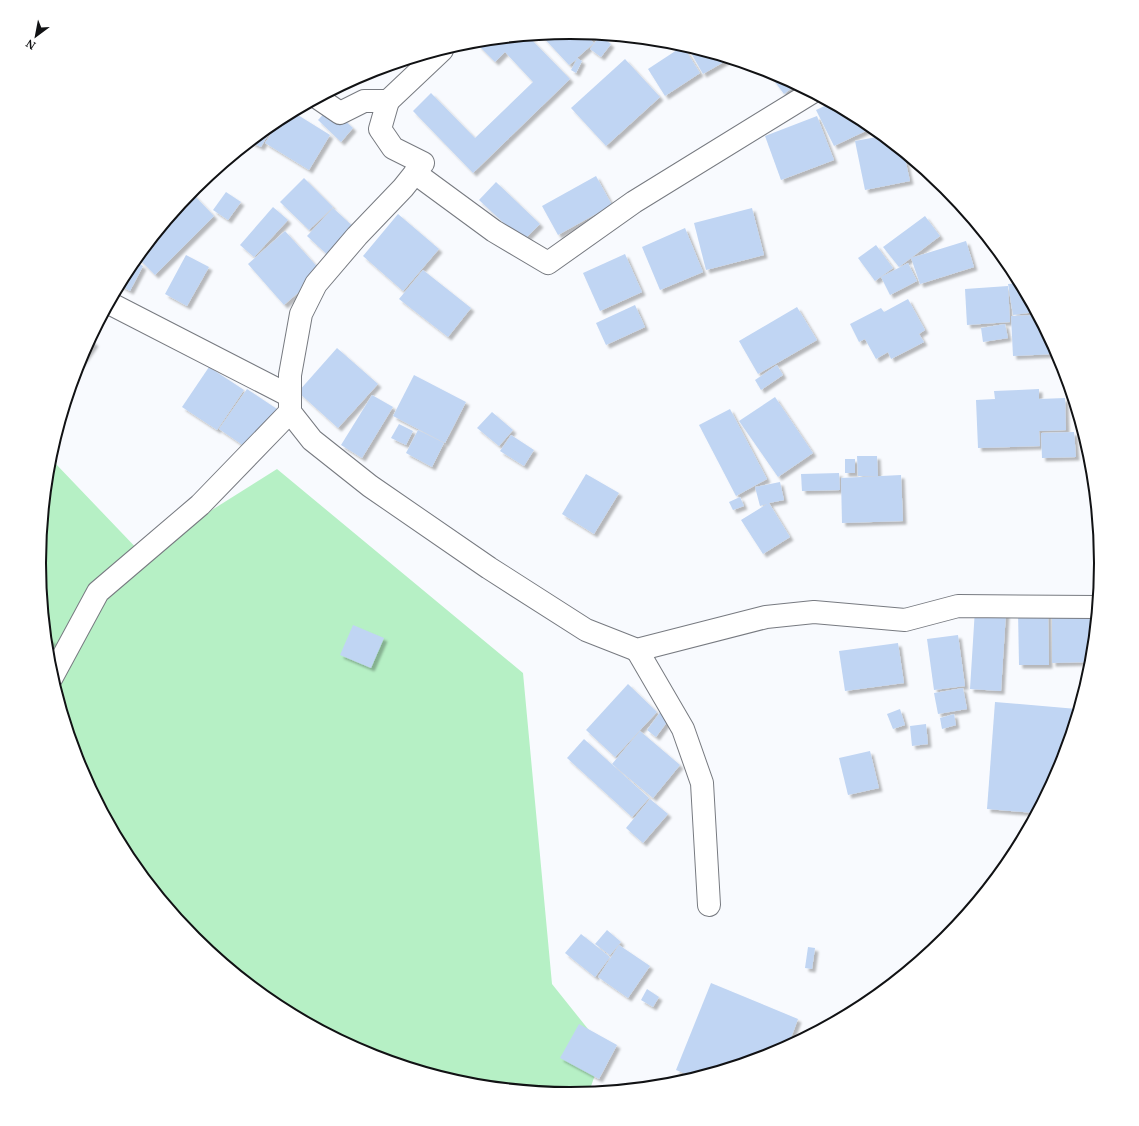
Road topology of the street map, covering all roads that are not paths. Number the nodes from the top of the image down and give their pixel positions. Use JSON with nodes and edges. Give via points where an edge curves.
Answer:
{"nodes":[{"id":1,"x":431,"y":58,"type":"edge"},
{"id":2,"x":806,"y":96,"type":"edge"},
{"id":3,"x":323,"y":101,"type":"edge"},
{"id":4,"x":388,"y":101,"type":"junction"},
{"id":5,"x":415,"y":174,"type":"junction"},
{"id":6,"x":114,"y":306,"type":"edge"},
{"id":7,"x":290,"y":404,"type":"junction"},
{"id":8,"x":1091,"y":607,"type":"edge"},
{"id":9,"x":637,"y":650,"type":"junction"},
{"id":10,"x":57,"y":668,"type":"edge"},
{"id":11,"x":709,"y":905,"type":"dead end"}],
"edges":[{"from":1,"to":4,"type":"street"},
{"from":2,"to":5,"type":"street","via":[[634,202],[548,263],[494,231]]},
{"from":3,"to":4,"type":"street","via":[[340,113],[364,101]]},
{"from":4,"to":5,"type":"street","via":[[380,129],[393,148],[423,163]]},
{"from":5,"to":7,"type":"street","via":[[316,284],[301,314],[290,375]]},
{"from":6,"to":7,"type":"street"},
{"from":7,"to":9,"type":"street","via":[[312,440],[370,486],[586,630]]},
{"from":7,"to":10,"type":"street","via":[[200,505],[98,592]]},
{"from":8,"to":9,"type":"street","via":[[958,606],[905,620],[814,612],[766,617]]},
{"from":9,"to":11,"type":"street","via":[[683,729],[702,783]]}]}
